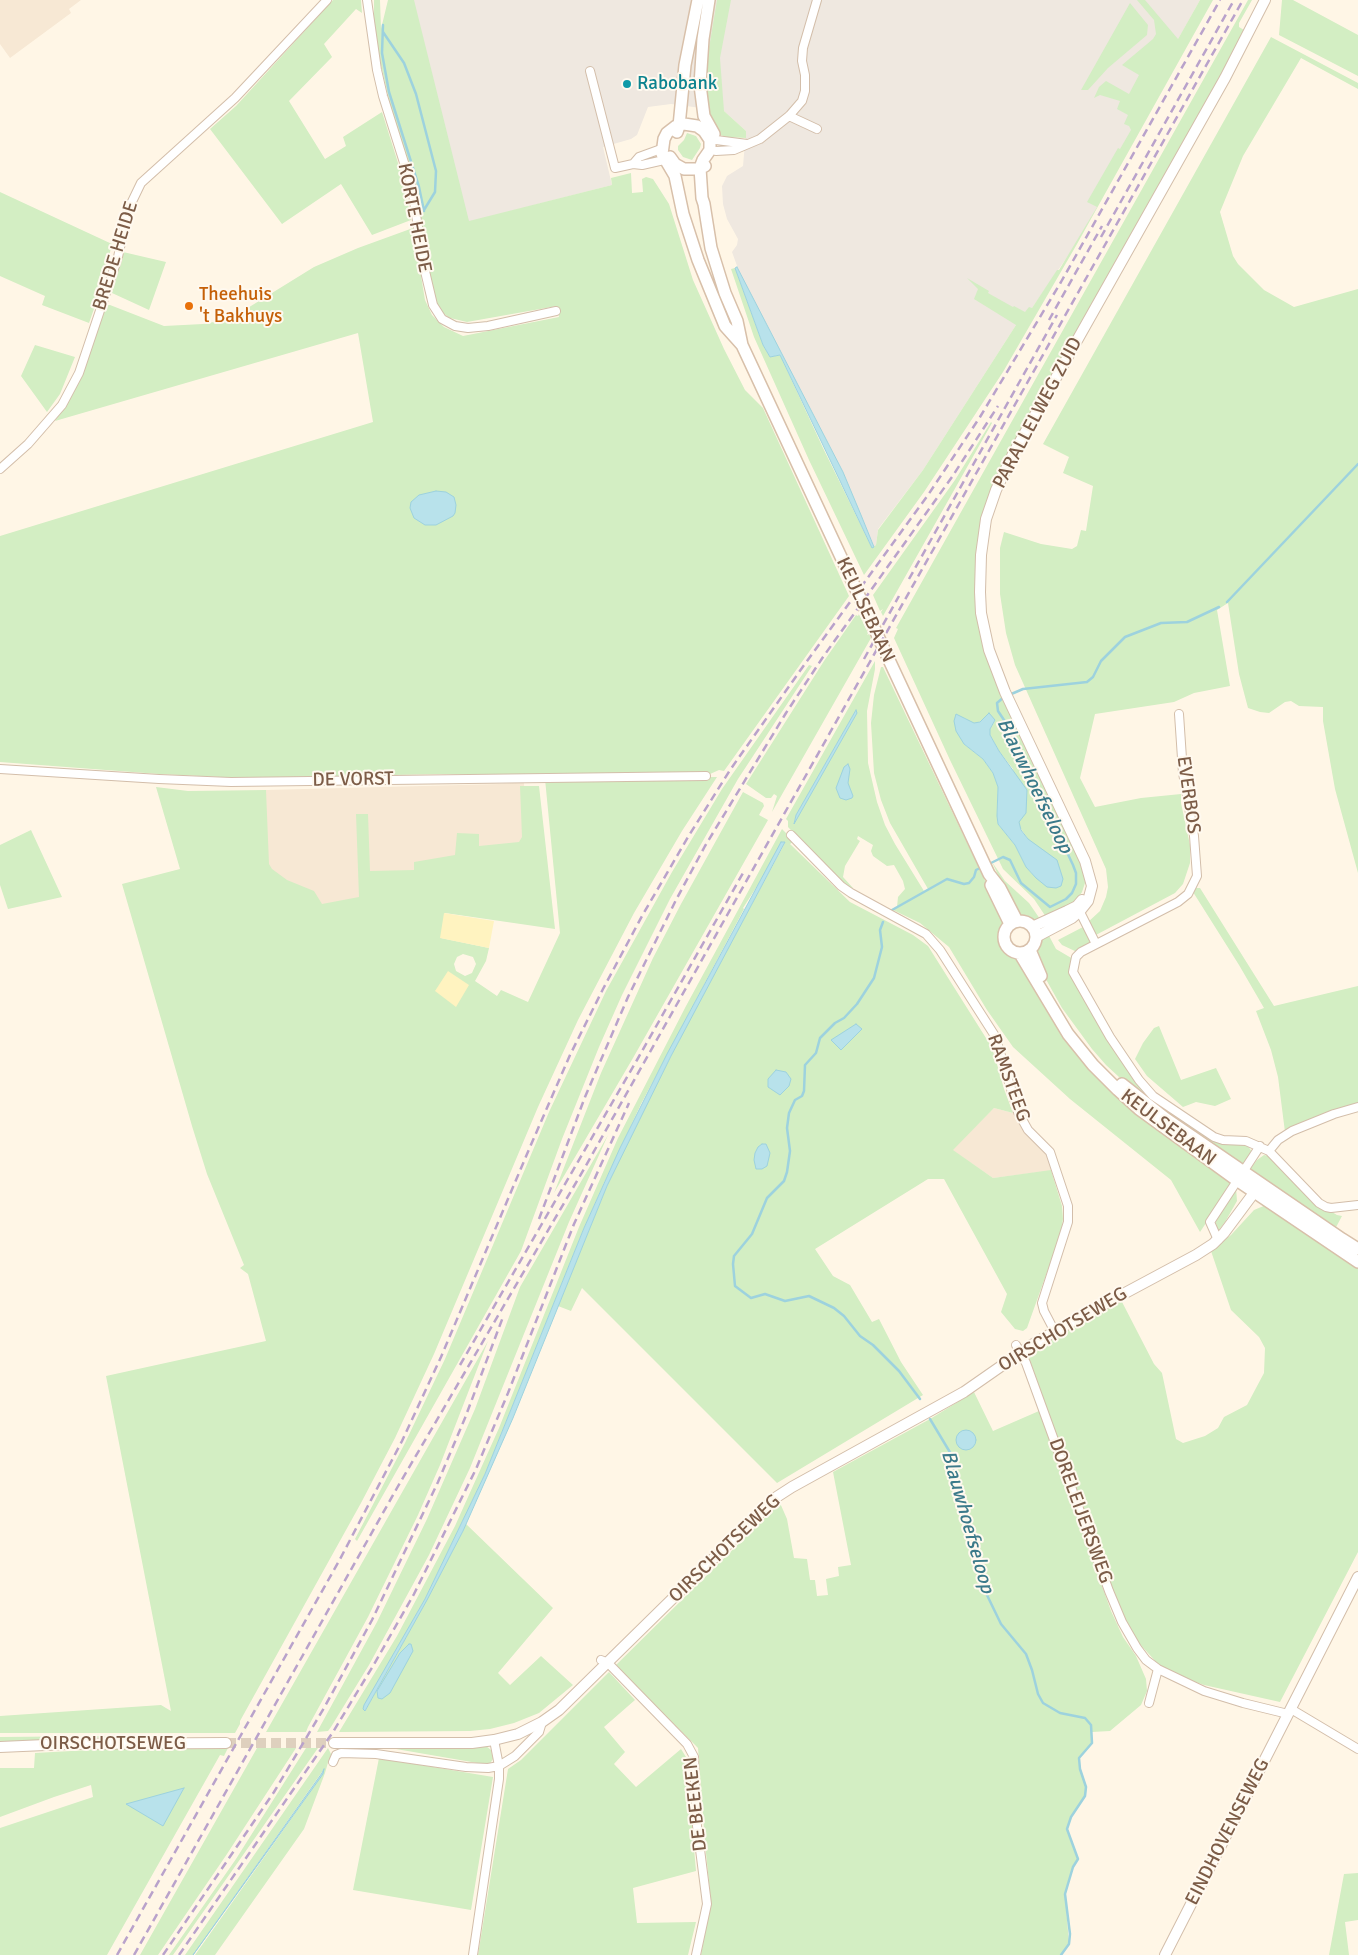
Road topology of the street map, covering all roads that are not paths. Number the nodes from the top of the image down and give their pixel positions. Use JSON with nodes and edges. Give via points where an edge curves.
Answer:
{"nodes":[{"id":1,"x":327,"y":0,"type":"edge"},
{"id":2,"x":368,"y":0,"type":"edge"},
{"id":3,"x":698,"y":0,"type":"edge"},
{"id":4,"x":709,"y":0,"type":"edge"},
{"id":5,"x":817,"y":0,"type":"edge"},
{"id":6,"x":1265,"y":0,"type":"edge"},
{"id":7,"x":590,"y":71,"type":"dead end"},
{"id":8,"x":789,"y":116,"type":"junction"},
{"id":9,"x":704,"y":126,"type":"junction"},
{"id":10,"x":675,"y":127,"type":"junction"},
{"id":11,"x":817,"y":129,"type":"dead end"},
{"id":12,"x":714,"y":143,"type":"junction"},
{"id":13,"x":670,"y":161,"type":"junction"},
{"id":14,"x":703,"y":167,"type":"junction"},
{"id":15,"x":556,"y":311,"type":"dead end"},
{"id":16,"x":742,"y":345,"type":"junction"},
{"id":17,"x":0,"y":469,"type":"edge"},
{"id":18,"x":1179,"y":714,"type":"dead end"},
{"id":19,"x":0,"y":769,"type":"edge"},
{"id":20,"x":706,"y":776,"type":"dead end"},
{"id":21,"x":791,"y":835,"type":"dead end"},
{"id":22,"x":1078,"y":908,"type":"junction"},
{"id":23,"x":1013,"y":923,"type":"junction"},
{"id":24,"x":1034,"y":932,"type":"junction"},
{"id":25,"x":1096,"y":944,"type":"junction"},
{"id":26,"x":1025,"y":952,"type":"junction"},
{"id":27,"x":1358,"y":1107,"type":"edge"},
{"id":28,"x":1260,"y":1146,"type":"junction"},
{"id":29,"x":1269,"y":1151,"type":"junction"},
{"id":30,"x":1241,"y":1176,"type":"junction"},
{"id":31,"x":1258,"y":1188,"type":"junction"},
{"id":32,"x":1358,"y":1205,"type":"edge"},
{"id":33,"x":1218,"y":1240,"type":"junction"},
{"id":34,"x":1358,"y":1249,"type":"edge"},
{"id":35,"x":1358,"y":1262,"type":"edge"},
{"id":36,"x":1055,"y":1332,"type":"junction"},
{"id":37,"x":1018,"y":1349,"type":"junction"},
{"id":38,"x":1358,"y":1577,"type":"edge"},
{"id":39,"x":604,"y":1662,"type":"junction"},
{"id":40,"x":1158,"y":1669,"type":"junction"},
{"id":41,"x":1149,"y":1702,"type":"dead end"},
{"id":42,"x":1289,"y":1711,"type":"junction"},
{"id":43,"x":542,"y":1722,"type":"junction"},
{"id":44,"x":494,"y":1740,"type":"junction"},
{"id":45,"x":334,"y":1743,"type":"tunnel mouth"},
{"id":46,"x":226,"y":1744,"type":"tunnel mouth"},
{"id":47,"x":0,"y":1747,"type":"edge"},
{"id":48,"x":1358,"y":1749,"type":"edge"},
{"id":49,"x":333,"y":1762,"type":"dead end"},
{"id":50,"x":499,"y":1766,"type":"junction"},
{"id":51,"x":474,"y":1955,"type":"edge"},
{"id":52,"x":696,"y":1955,"type":"edge"},
{"id":53,"x":1165,"y":1955,"type":"edge"}],
"edges":[{"from":1,"to":17,"type":"street","name":"BREDE HEIDE","via":[[235,98],[141,182],[128,210],[118,257],[79,372],[62,405],[28,444]]},
{"from":2,"to":15,"type":"street","name":"KORTE HEIDE","via":[[377,70],[412,188],[433,305],[442,319],[468,328]]},
{"from":3,"to":10,"type":"main road","via":[[682,85],[678,91]]},
{"from":4,"to":9,"type":"main road","via":[[698,93]]},
{"from":5,"to":8,"type":"street","via":[[803,48],[805,91],[802,101]]},
{"from":6,"to":22,"type":"street","name":"PARALLELWEG ZUID","via":[[1225,78],[1018,445],[996,490],[983,536],[981,613],[989,650],[1091,878]]},
{"from":7,"to":13,"type":"street","via":[[615,168],[633,164],[639,157]]},
{"from":8,"to":11,"type":"street"},
{"from":8,"to":12,"type":"street","via":[[760,139],[734,150]]},
{"from":9,"to":10,"type":"main road","via":[[688,124]]},
{"from":9,"to":12,"type":"main road"},
{"from":10,"to":13,"type":"main road","via":[[664,139]]},
{"from":12,"to":14,"type":"main road","via":[[702,162]]},
{"from":13,"to":14,"type":"main road","via":[[692,170]]},
{"from":13,"to":16,"type":"main road","name":"KEULSEBAAN","via":[[698,260],[725,326]]},
{"from":14,"to":16,"type":"main road","name":"KEULSEBAAN","via":[[704,204],[711,248],[737,321]]},
{"from":16,"to":23,"type":"main road","name":"KEULSEBAAN","via":[[986,868],[993,891]]},
{"from":18,"to":25,"type":"street","name":"EVERBOS","via":[[1183,773],[1197,876],[1188,894],[1178,902]]},
{"from":19,"to":20,"type":"street","name":"DE VORST","via":[[231,782]]},
{"from":21,"to":36,"type":"street","name":"RAMSTEEG","via":[[841,886],[926,934],[940,950],[995,1036],[1018,1112],[1028,1130],[1050,1152],[1068,1206],[1068,1222],[1042,1303]]},
{"from":22,"to":24,"type":"street","name":"PARALLELWEG ZUID","via":[[1072,918]]},
{"from":22,"to":25,"type":"street"},
{"from":23,"to":24,"type":"main road","via":[[1028,923]]},
{"from":23,"to":26,"type":"main road","via":[[1004,933],[1004,944],[1012,952]]},
{"from":24,"to":26,"type":"main road"},
{"from":25,"to":28,"type":"street","via":[[1076,957],[1073,972],[1096,1015],[1139,1080],[1153,1096],[1214,1137]]},
{"from":26,"to":30,"type":"main road","name":"KEULSEBAAN","via":[[1083,1043],[1098,1060],[1151,1108]]},
{"from":27,"to":29,"type":"street","via":[[1292,1131]]},
{"from":28,"to":29,"type":"street"},
{"from":28,"to":30,"type":"street"},
{"from":29,"to":32,"type":"street","via":[[1319,1203],[1331,1208]]},
{"from":30,"to":31,"type":"main road","name":"KEULSEBAAN"},
{"from":30,"to":33,"type":"street","via":[[1210,1222]]},
{"from":31,"to":33,"type":"street","name":"OIRSCHOTSEWEG"},
{"from":31,"to":34,"type":"main road","name":"KEULSEBAAN"},
{"from":31,"to":35,"type":"main road","name":"KEULSEBAAN"},
{"from":33,"to":36,"type":"street","name":"OIRSCHOTSEWEG"},
{"from":36,"to":37,"type":"street","name":"OIRSCHOTSEWEG"},
{"from":37,"to":39,"type":"street","name":"OIRSCHOTSEWEG","via":[[964,1392],[775,1498]]},
{"from":37,"to":40,"type":"street","name":"DORELEIJERSWEG","via":[[1117,1610],[1137,1648]]},
{"from":38,"to":42,"type":"street","name":"EINDHOVENSEWEG"},
{"from":39,"to":43,"type":"street","name":"OIRSCHOTSEWEG","via":[[559,1710]]},
{"from":39,"to":52,"type":"street","name":"DE BEEKEN","via":[[687,1744],[694,1757],[697,1826],[707,1904]]},
{"from":40,"to":41,"type":"street"},
{"from":40,"to":42,"type":"street","name":"DORELEIJERSWEG","via":[[1204,1691],[1243,1703]]},
{"from":42,"to":48,"type":"street"},
{"from":42,"to":53,"type":"street","name":"EINDHOVENSEWEG"},
{"from":43,"to":44,"type":"street","name":"OIRSCHOTSEWEG","via":[[518,1734]]},
{"from":43,"to":50,"type":"street","via":[[539,1732],[515,1756]]},
{"from":44,"to":45,"type":"street","name":"OIRSCHOTSEWEG","via":[[472,1743]]},
{"from":44,"to":50,"type":"street"},
{"from":46,"to":47,"type":"street","name":"OIRSCHOTSEWEG"},
{"from":49,"to":50,"type":"street","via":[[340,1754],[370,1753],[473,1768]]},
{"from":50,"to":51,"type":"street"}]}
